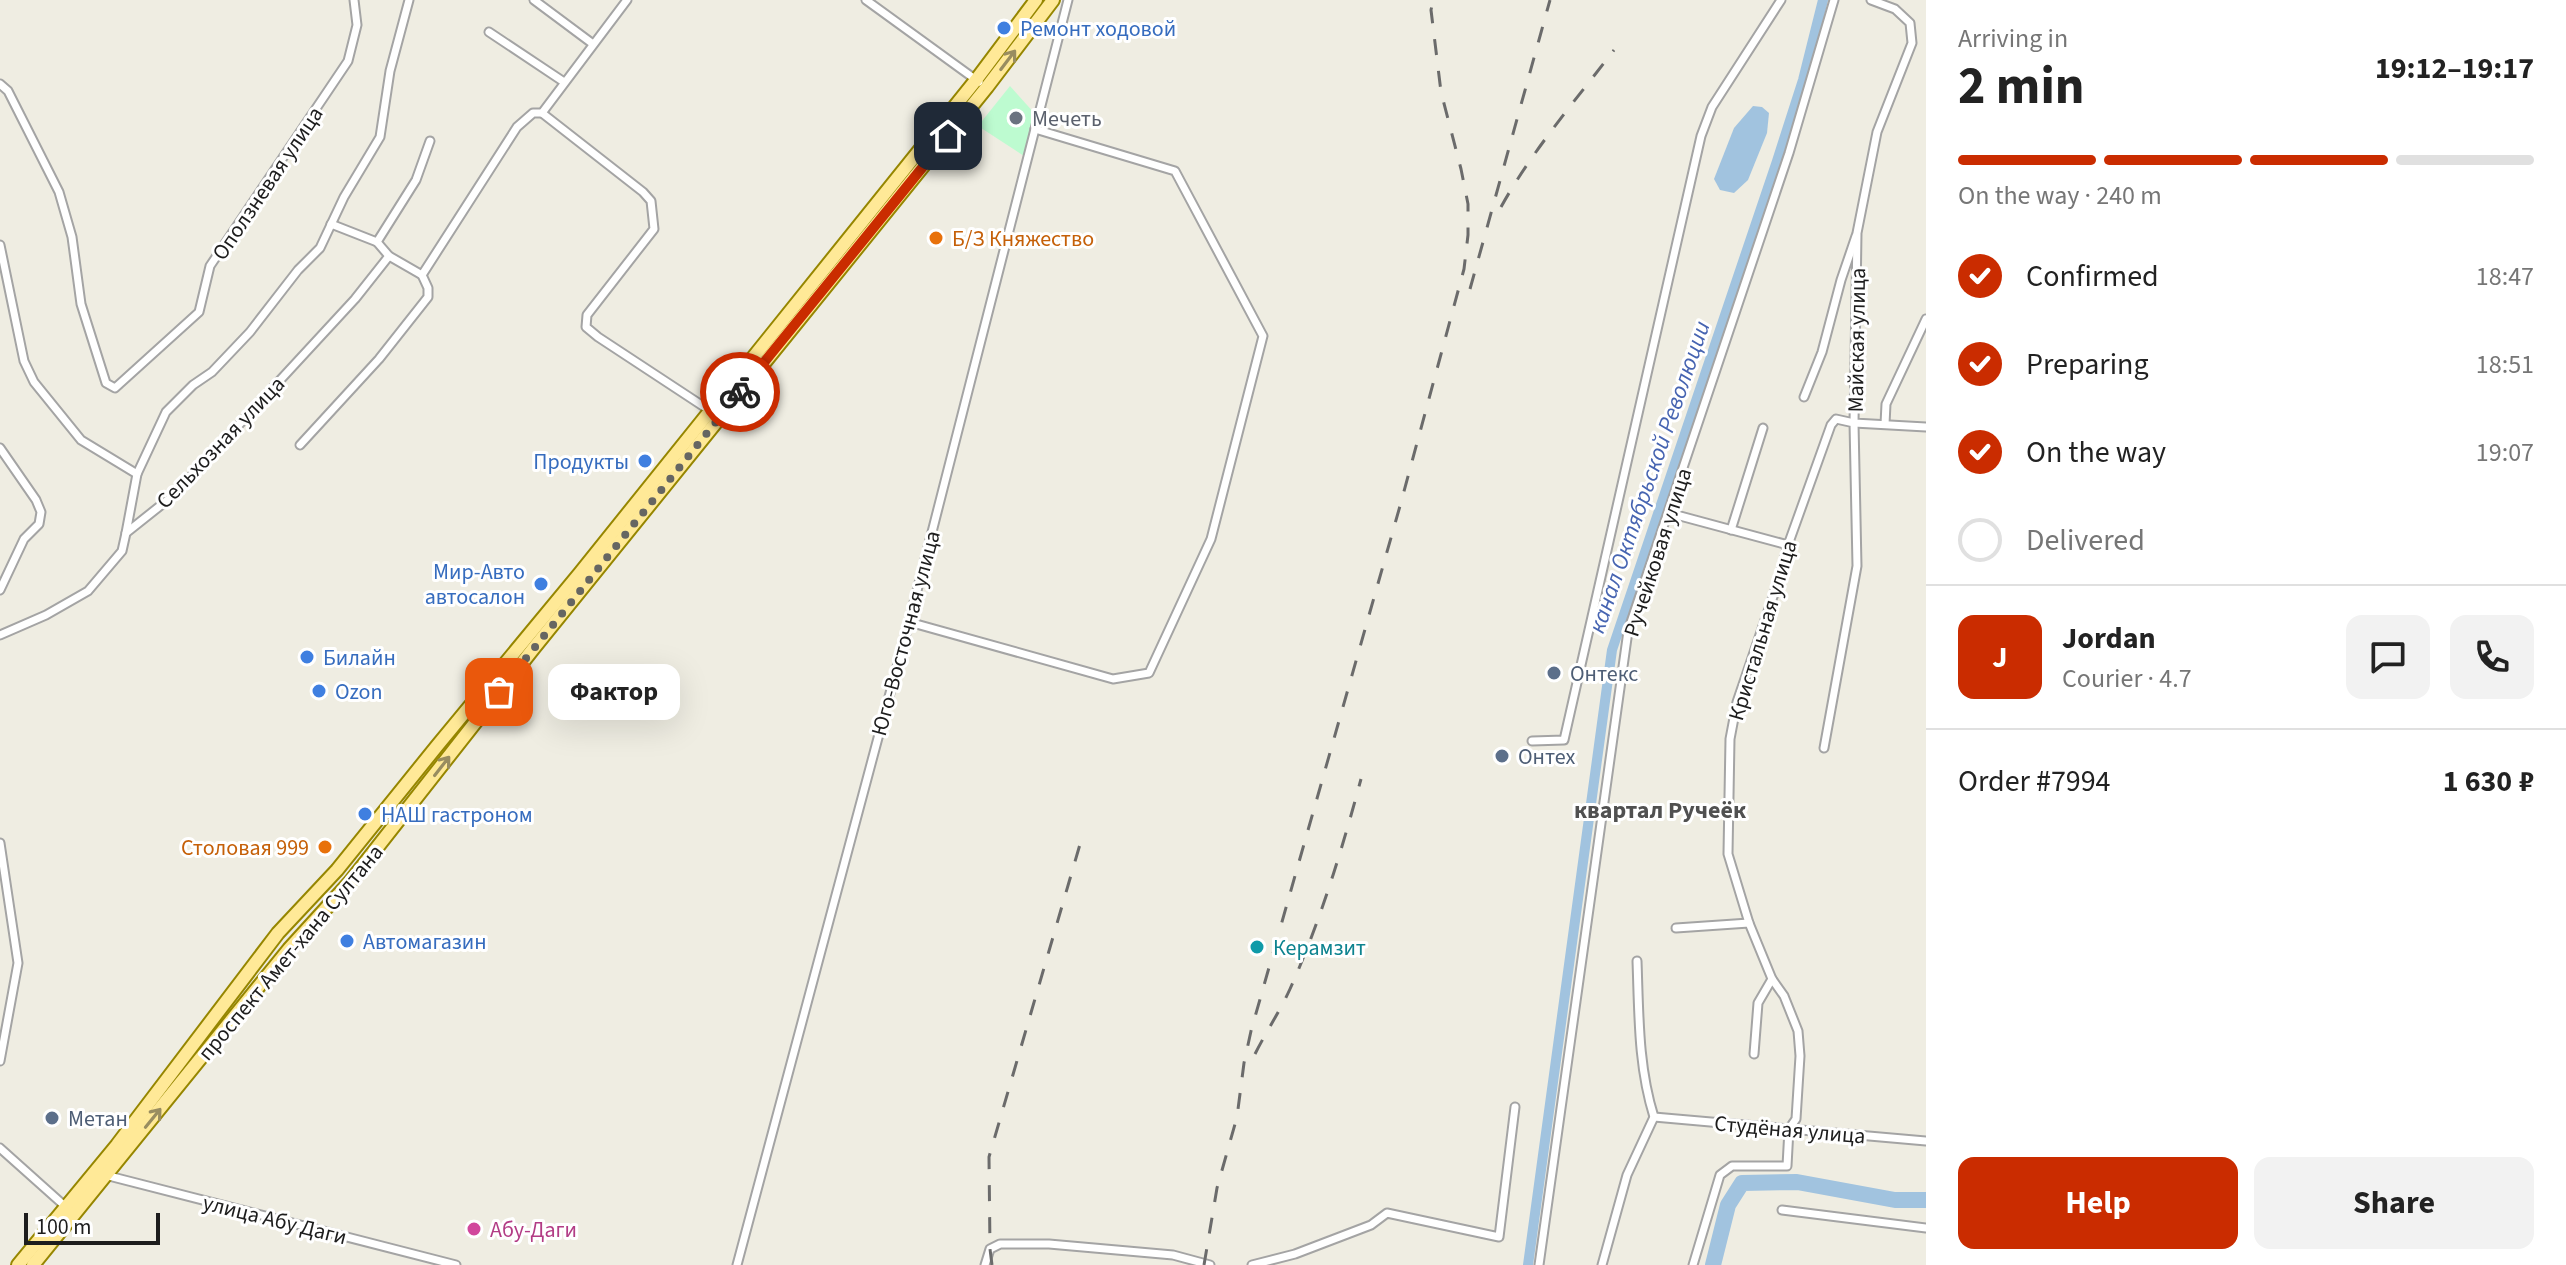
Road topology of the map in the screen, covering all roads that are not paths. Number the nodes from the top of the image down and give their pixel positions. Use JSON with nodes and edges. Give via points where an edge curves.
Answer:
{"nodes":[{"id":1,"x":354,"y":0,"type":"edge"},
{"id":2,"x":409,"y":0,"type":"edge"},
{"id":3,"x":534,"y":0,"type":"edge"},
{"id":4,"x":627,"y":0,"type":"edge"},
{"id":5,"x":866,"y":0,"type":"edge"},
{"id":6,"x":1036,"y":0,"type":"edge"},
{"id":7,"x":1053,"y":0,"type":"edge"},
{"id":8,"x":1068,"y":0,"type":"edge"},
{"id":9,"x":1781,"y":0,"type":"edge"},
{"id":10,"x":1834,"y":0,"type":"edge"},
{"id":11,"x":1871,"y":0,"type":"edge"},
{"id":12,"x":489,"y":32,"type":"dead end"},
{"id":13,"x":593,"y":44,"type":"junction"},
{"id":14,"x":564,"y":82,"type":"junction"},
{"id":15,"x":0,"y":84,"type":"edge"},
{"id":16,"x":981,"y":84,"type":"junction"},
{"id":17,"x":542,"y":113,"type":"junction"},
{"id":18,"x":1035,"y":129,"type":"junction"},
{"id":19,"x":430,"y":141,"type":"dead end"},
{"id":20,"x":331,"y":224,"type":"junction"},
{"id":21,"x":1857,"y":233,"type":"junction"},
{"id":22,"x":377,"y":242,"type":"junction"},
{"id":23,"x":0,"y":245,"type":"edge"},
{"id":24,"x":389,"y":256,"type":"junction"},
{"id":25,"x":422,"y":275,"type":"junction"},
{"id":26,"x":1926,"y":319,"type":"edge"},
{"id":27,"x":1804,"y":397,"type":"dead end"},
{"id":28,"x":714,"y":414,"type":"junction"},
{"id":29,"x":1854,"y":423,"type":"junction"},
{"id":30,"x":1885,"y":424,"type":"junction"},
{"id":31,"x":1926,"y":427,"type":"edge"},
{"id":32,"x":1763,"y":428,"type":"dead end"},
{"id":33,"x":300,"y":445,"type":"dead end"},
{"id":34,"x":0,"y":448,"type":"edge"},
{"id":35,"x":137,"y":474,"type":"junction"},
{"id":36,"x":1669,"y":513,"type":"junction"},
{"id":37,"x":1731,"y":530,"type":"junction"},
{"id":38,"x":126,"y":533,"type":"junction"},
{"id":39,"x":1788,"y":545,"type":"junction"},
{"id":40,"x":0,"y":590,"type":"edge"},
{"id":41,"x":909,"y":622,"type":"junction"},
{"id":42,"x":0,"y":635,"type":"edge"},
{"id":43,"x":1532,"y":741,"type":"dead end"},
{"id":44,"x":1824,"y":748,"type":"dead end"},
{"id":45,"x":0,"y":843,"type":"edge"},
{"id":46,"x":1749,"y":923,"type":"junction"},
{"id":47,"x":1676,"y":928,"type":"dead end"},
{"id":48,"x":1637,"y":961,"type":"dead end"},
{"id":49,"x":1772,"y":979,"type":"junction"},
{"id":50,"x":1754,"y":1054,"type":"dead end"},
{"id":51,"x":0,"y":1061,"type":"edge"},
{"id":52,"x":1515,"y":1107,"type":"dead end"},
{"id":53,"x":1654,"y":1117,"type":"junction"},
{"id":54,"x":1789,"y":1129,"type":"junction"},
{"id":55,"x":0,"y":1138,"type":"edge"},
{"id":56,"x":1926,"y":1141,"type":"edge"},
{"id":57,"x":1,"y":1149,"type":"edge"},
{"id":58,"x":102,"y":1171,"type":"junction"},
{"id":59,"x":1782,"y":1210,"type":"dead end"},
{"id":60,"x":70,"y":1211,"type":"junction"},
{"id":61,"x":1926,"y":1228,"type":"edge"},
{"id":62,"x":18,"y":1265,"type":"edge"},
{"id":63,"x":33,"y":1265,"type":"edge"},
{"id":64,"x":456,"y":1265,"type":"edge"},
{"id":65,"x":737,"y":1265,"type":"edge"},
{"id":66,"x":985,"y":1265,"type":"edge"},
{"id":67,"x":1210,"y":1265,"type":"edge"},
{"id":68,"x":1252,"y":1265,"type":"edge"},
{"id":69,"x":1539,"y":1265,"type":"edge"},
{"id":70,"x":1602,"y":1265,"type":"edge"},
{"id":71,"x":1693,"y":1265,"type":"edge"}],
"edges":[{"from":1,"to":15,"type":"street","name":"Оползневая улица","via":[[357,25],[348,61],[210,266],[199,312],[115,388],[106,383],[81,304],[72,237],[59,192]]},
{"from":2,"to":20,"type":"street","via":[[380,137]]},
{"from":3,"to":13,"type":"street"},
{"from":4,"to":13,"type":"street"},
{"from":5,"to":16,"type":"street"},
{"from":6,"to":16,"type":"main road"},
{"from":16,"to":7,"type":"main road","name":"проспект Амет-хана Султана","one_way":true},
{"from":8,"to":18,"type":"street","name":"Юго-Восточная улица"},
{"from":9,"to":43,"type":"street","via":[[1712,107],[1701,136],[1564,740]]},
{"from":10,"to":36,"type":"street","name":"Ручейковая улица"},
{"from":11,"to":21,"type":"street","name":"Майская улица","via":[[1895,9],[1910,23],[1912,43],[1877,132]]},
{"from":12,"to":14,"type":"street"},
{"from":13,"to":14,"type":"street"},
{"from":14,"to":17,"type":"street"},
{"from":16,"to":28,"type":"main road","name":"проспект Амет-хана Султана"},
{"from":17,"to":25,"type":"street","via":[[533,113],[517,127]]},
{"from":17,"to":28,"type":"street","via":[[651,201],[654,229],[587,315],[586,327]]},
{"from":18,"to":41,"type":"street","name":"Юго-Восточная улица"},
{"from":18,"to":41,"type":"street","via":[[1175,171],[1263,336],[1215,525],[1149,673],[1113,679]]},
{"from":19,"to":22,"type":"street","via":[[416,180]]},
{"from":20,"to":22,"type":"street"},
{"from":20,"to":35,"type":"street","via":[[320,248],[250,332],[166,412]]},
{"from":21,"to":27,"type":"street","name":"Майская улица"},
{"from":21,"to":29,"type":"street","name":"Майская улица"},
{"from":22,"to":24,"type":"street"},
{"from":23,"to":35,"type":"street","via":[[24,361],[34,382],[81,440]]},
{"from":24,"to":25,"type":"street"},
{"from":24,"to":38,"type":"street","name":"Сельхозная улица","via":[[175,494]]},
{"from":25,"to":33,"type":"street","via":[[428,297]]},
{"from":26,"to":30,"type":"street","via":[[1886,404]]},
{"from":58,"to":28,"type":"main road","name":"проспект Амет-хана Султана","one_way":true,"via":[[350,882]]},
{"from":28,"to":58,"type":"main road","via":[[337,870],[278,933]]},
{"from":29,"to":30,"type":"street","name":"Майская улица"},
{"from":29,"to":39,"type":"street","name":"Кристальная улица","via":[[1836,419],[1831,425]]},
{"from":29,"to":44,"type":"street","via":[[1857,566]]},
{"from":30,"to":31,"type":"street","name":"Майская улица"},
{"from":32,"to":37,"type":"street"},
{"from":34,"to":40,"type":"street","via":[[41,512]]},
{"from":35,"to":38,"type":"street"},
{"from":36,"to":37,"type":"street"},
{"from":36,"to":69,"type":"street","name":"Ручейковая улица","via":[[1628,631]]},
{"from":37,"to":39,"type":"street"},
{"from":38,"to":42,"type":"street","name":"Сельхозная улица","via":[[122,551],[88,591]]},
{"from":39,"to":46,"type":"street","name":"Кристальная улица","via":[[1730,739],[1728,854]]},
{"from":41,"to":65,"type":"street","name":"Юго-Восточная улица"},
{"from":45,"to":51,"type":"street","via":[[18,963]]},
{"from":46,"to":47,"type":"street"},
{"from":46,"to":49,"type":"street","name":"Кристальная улица"},
{"from":48,"to":53,"type":"street","via":[[1640,1046]]},
{"from":49,"to":50,"type":"street","via":[[1758,1003]]},
{"from":49,"to":54,"type":"street","name":"Кристальная улица","via":[[1798,1031],[1796,1119]]},
{"from":52,"to":68,"type":"street","via":[[1499,1237],[1387,1213],[1371,1225]]},
{"from":53,"to":54,"type":"street","name":"Студёная улица"},
{"from":53,"to":70,"type":"street","via":[[1627,1175]]},
{"from":54,"to":56,"type":"street","name":"Студёная улица"},
{"from":54,"to":71,"type":"street","name":"Кристальная улица","via":[[1787,1166],[1732,1166],[1720,1175]]},
{"from":55,"to":57,"type":"street"},
{"from":57,"to":60,"type":"street"},
{"from":58,"to":60,"type":"main road","name":"проспект Амет-хана Султана"},
{"from":58,"to":64,"type":"street","name":"улица Абу Даги"},
{"from":59,"to":61,"type":"street"},
{"from":60,"to":62,"type":"main road"},
{"from":60,"to":63,"type":"main road","name":"проспект Амет-хана Султана"},
{"from":66,"to":67,"type":"street","via":[[990,1249],[1000,1244],[1049,1244],[1173,1255]]}]}
